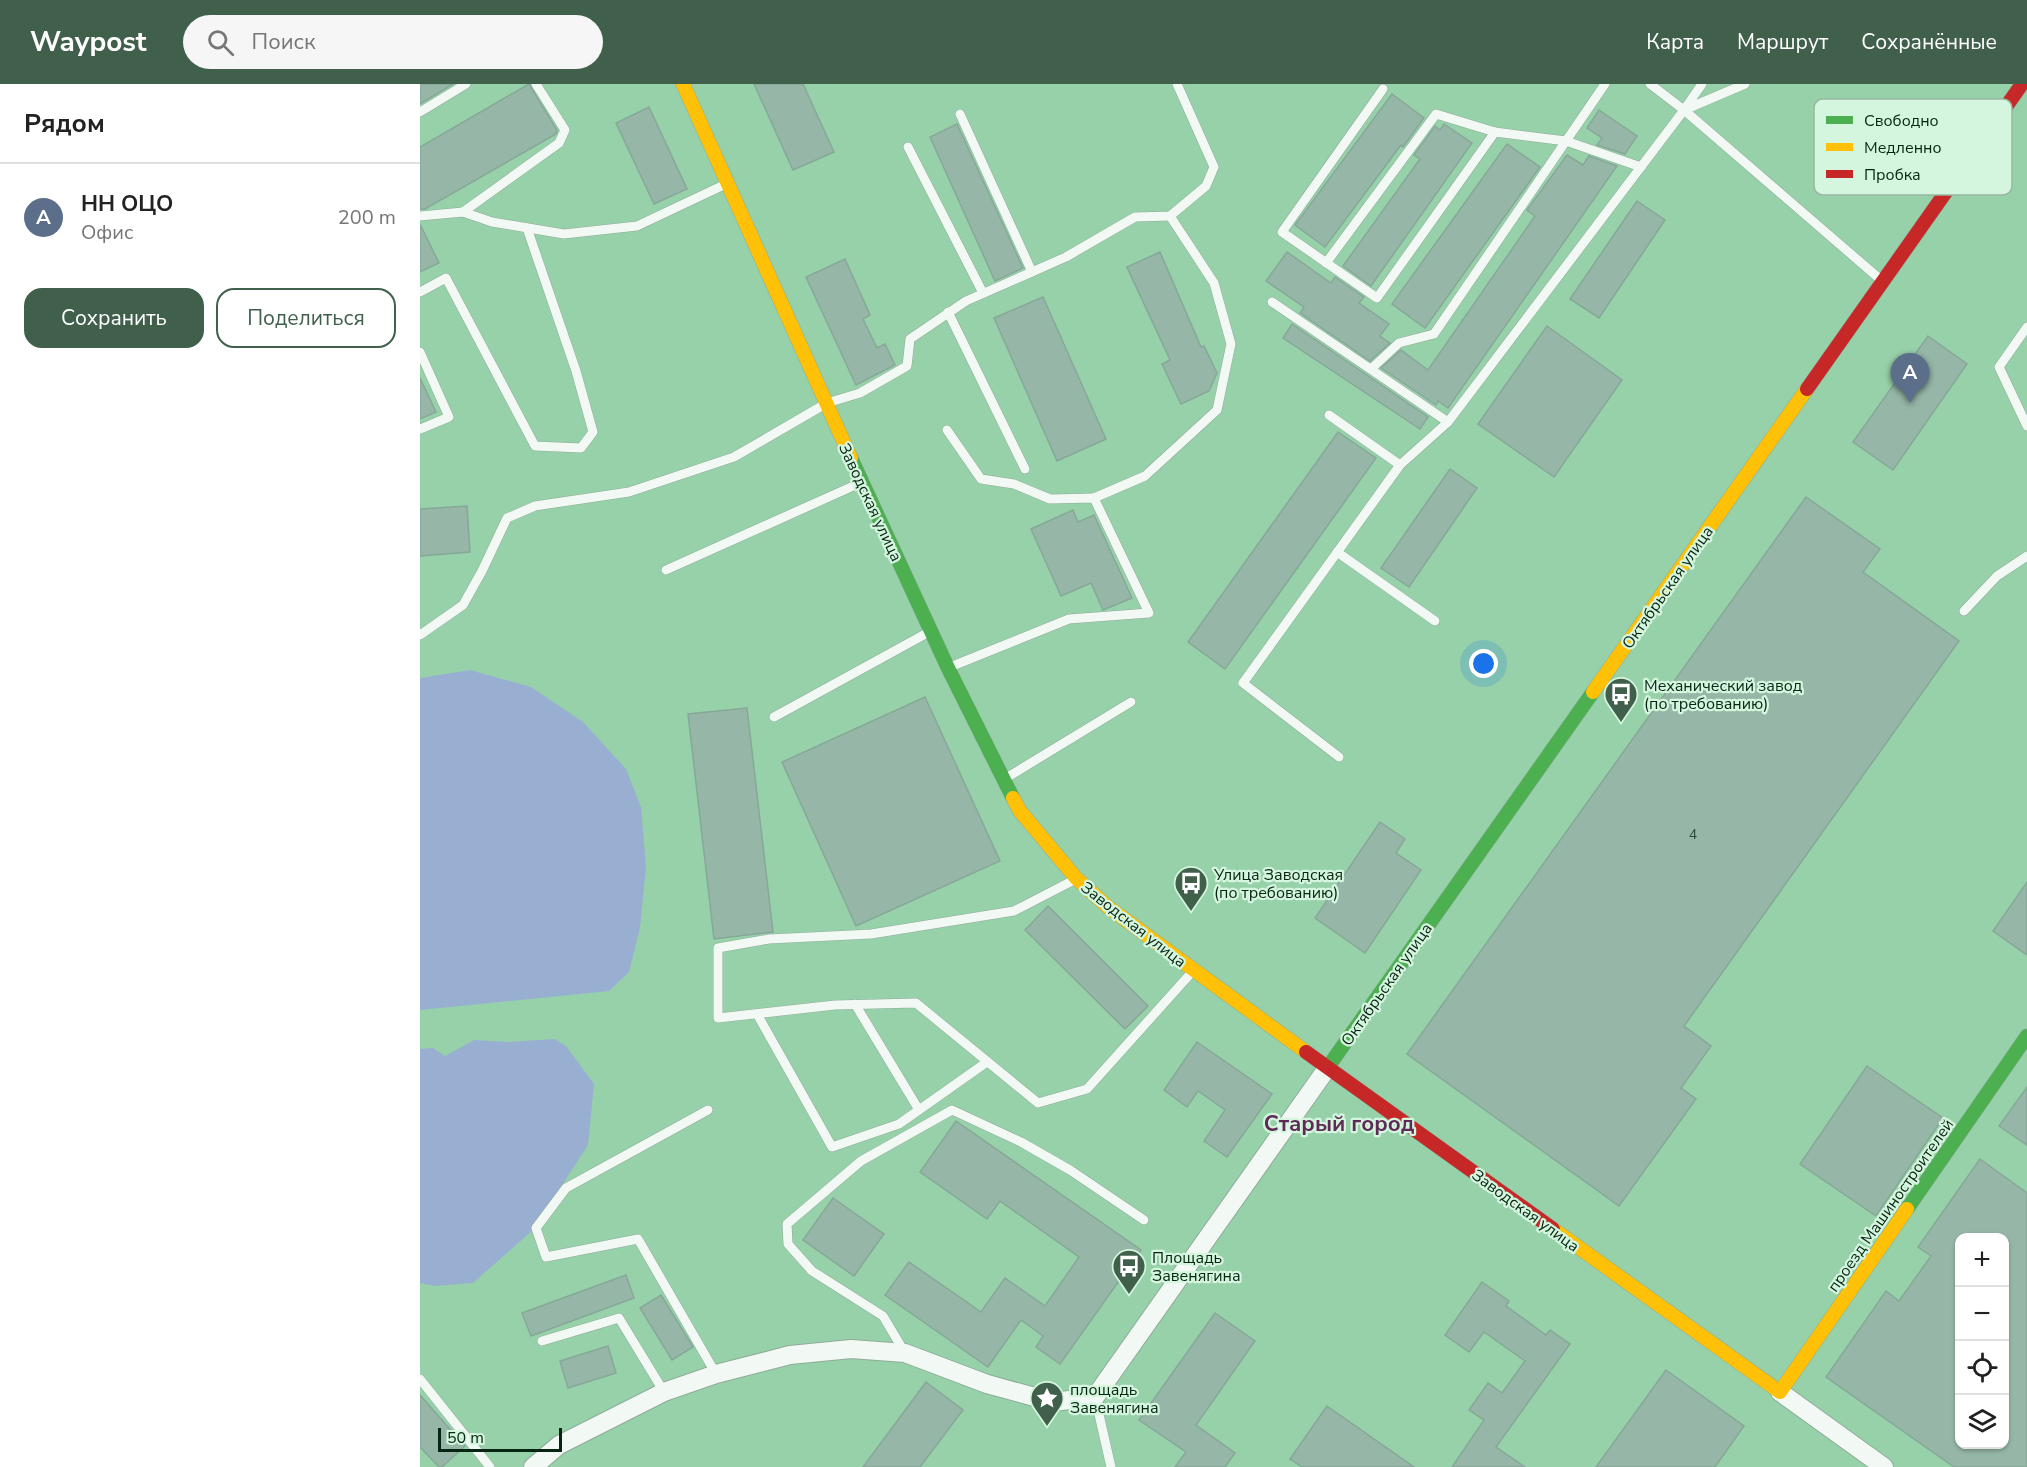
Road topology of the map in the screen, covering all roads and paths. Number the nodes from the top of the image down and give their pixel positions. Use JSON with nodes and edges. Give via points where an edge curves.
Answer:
{"nodes":[{"id":1,"x":466,"y":84,"type":"edge"},
{"id":2,"x":536,"y":84,"type":"edge"},
{"id":3,"x":683,"y":84,"type":"edge"},
{"id":4,"x":1177,"y":84,"type":"edge"},
{"id":5,"x":1605,"y":84,"type":"edge"},
{"id":6,"x":1650,"y":84,"type":"edge"},
{"id":7,"x":1702,"y":84,"type":"edge"},
{"id":8,"x":1745,"y":84,"type":"edge"},
{"id":9,"x":2022,"y":84,"type":"edge"},
{"id":10,"x":1383,"y":89,"type":"dead end"},
{"id":11,"x":2011,"y":99,"type":"edge"},
{"id":12,"x":1684,"y":110,"type":"junction"},
{"id":13,"x":420,"y":112,"type":"edge"},
{"id":14,"x":960,"y":114,"type":"dead end"},
{"id":15,"x":1495,"y":132,"type":"junction"},
{"id":16,"x":1566,"y":141,"type":"junction"},
{"id":17,"x":908,"y":147,"type":"dead end"},
{"id":18,"x":1641,"y":167,"type":"junction"},
{"id":19,"x":728,"y":183,"type":"junction"},
{"id":20,"x":1944,"y":195,"type":"edge"},
{"id":21,"x":463,"y":212,"type":"junction"},
{"id":22,"x":420,"y":216,"type":"edge"},
{"id":23,"x":1170,"y":216,"type":"junction"},
{"id":24,"x":527,"y":228,"type":"junction"},
{"id":25,"x":1326,"y":263,"type":"junction"},
{"id":26,"x":1032,"y":272,"type":"junction"},
{"id":27,"x":1883,"y":281,"type":"junction"},
{"id":28,"x":420,"y":291,"type":"edge"},
{"id":29,"x":983,"y":293,"type":"junction"},
{"id":30,"x":1272,"y":302,"type":"dead end"},
{"id":31,"x":948,"y":312,"type":"junction"},
{"id":32,"x":2027,"y":327,"type":"edge"},
{"id":33,"x":420,"y":352,"type":"edge"},
{"id":34,"x":1371,"y":369,"type":"junction"},
{"id":35,"x":827,"y":404,"type":"junction"},
{"id":36,"x":1329,"y":415,"type":"dead end"},
{"id":37,"x":1448,"y":422,"type":"junction"},
{"id":38,"x":2027,"y":426,"type":"edge"},
{"id":39,"x":420,"y":429,"type":"edge"},
{"id":40,"x":947,"y":430,"type":"dead end"},
{"id":41,"x":1400,"y":465,"type":"junction"},
{"id":42,"x":1025,"y":469,"type":"dead end"},
{"id":43,"x":862,"y":483,"type":"junction"},
{"id":44,"x":1094,"y":498,"type":"junction"},
{"id":45,"x":1337,"y":552,"type":"junction"},
{"id":46,"x":2027,"y":556,"type":"edge"},
{"id":47,"x":666,"y":570,"type":"dead end"},
{"id":48,"x":1964,"y":610,"type":"dead end"},
{"id":49,"x":1435,"y":621,"type":"dead end"},
{"id":50,"x":931,"y":631,"type":"junction"},
{"id":51,"x":420,"y":635,"type":"edge"},
{"id":52,"x":948,"y":668,"type":"junction"},
{"id":53,"x":1131,"y":702,"type":"dead end"},
{"id":54,"x":774,"y":717,"type":"dead end"},
{"id":55,"x":1339,"y":757,"type":"dead end"},
{"id":56,"x":1004,"y":779,"type":"junction"},
{"id":57,"x":1076,"y":878,"type":"junction"},
{"id":58,"x":1194,"y":971,"type":"junction"},
{"id":59,"x":855,"y":1004,"type":"junction"},
{"id":60,"x":757,"y":1014,"type":"junction"},
{"id":61,"x":2027,"y":1036,"type":"edge"},
{"id":62,"x":987,"y":1062,"type":"junction"},
{"id":63,"x":1328,"y":1067,"type":"junction"},
{"id":64,"x":708,"y":1110,"type":"dead end"},
{"id":65,"x":919,"y":1110,"type":"junction"},
{"id":66,"x":1144,"y":1220,"type":"dead end"},
{"id":67,"x":542,"y":1341,"type":"dead end"},
{"id":68,"x":905,"y":1353,"type":"junction"},
{"id":69,"x":716,"y":1374,"type":"junction"},
{"id":70,"x":420,"y":1379,"type":"edge"},
{"id":71,"x":664,"y":1392,"type":"junction"},
{"id":72,"x":1780,"y":1392,"type":"junction"},
{"id":73,"x":1095,"y":1397,"type":"junction"},
{"id":74,"x":490,"y":1467,"type":"edge"},
{"id":75,"x":533,"y":1467,"type":"edge"},
{"id":76,"x":1111,"y":1467,"type":"edge"},
{"id":77,"x":1884,"y":1467,"type":"edge"}],
"edges":[{"from":1,"to":13,"type":"lane"},
{"from":2,"to":21,"type":"lane","via":[[566,130],[560,143]]},
{"from":3,"to":19,"type":"street","name":"Заводская улица"},
{"from":4,"to":23,"type":"lane","via":[[1214,167],[1206,186]]},
{"from":5,"to":16,"type":"lane"},
{"from":6,"to":12,"type":"lane"},
{"from":7,"to":12,"type":"lane"},
{"from":8,"to":12,"type":"lane"},
{"from":9,"to":11,"type":"street","name":"Октябрьская улица"},
{"from":10,"to":25,"type":"lane","via":[[1282,232]]},
{"from":12,"to":18,"type":"lane"},
{"from":12,"to":27,"type":"lane"},
{"from":14,"to":26,"type":"lane"},
{"from":15,"to":16,"type":"lane"},
{"from":15,"to":25,"type":"lane","via":[[1436,114]]},
{"from":15,"to":25,"type":"lane","via":[[1377,298]]},
{"from":16,"to":18,"type":"lane"},
{"from":16,"to":34,"type":"lane","via":[[1434,334],[1399,343]]},
{"from":17,"to":29,"type":"lane"},
{"from":18,"to":37,"type":"lane"},
{"from":19,"to":24,"type":"lane","via":[[637,226],[564,234]]},
{"from":19,"to":35,"type":"street","name":"Заводская улица"},
{"from":20,"to":27,"type":"street","name":"Октябрьская улица"},
{"from":21,"to":22,"type":"lane"},
{"from":21,"to":24,"type":"lane"},
{"from":23,"to":26,"type":"lane","via":[[1135,217]]},
{"from":23,"to":44,"type":"lane","via":[[1214,283],[1231,344],[1217,410],[1145,476]]},
{"from":24,"to":28,"type":"lane","via":[[593,432],[581,448],[535,446],[446,278]]},
{"from":26,"to":29,"type":"lane"},
{"from":27,"to":63,"type":"street","name":"Октябрьская улица"},
{"from":29,"to":31,"type":"lane"},
{"from":30,"to":34,"type":"lane"},
{"from":31,"to":35,"type":"lane","via":[[910,339],[907,366],[860,393]]},
{"from":31,"to":42,"type":"lane"},
{"from":32,"to":38,"type":"lane","via":[[1999,367]]},
{"from":33,"to":39,"type":"lane","via":[[449,417]]},
{"from":34,"to":37,"type":"lane"},
{"from":35,"to":43,"type":"street","name":"Заводская улица"},
{"from":35,"to":51,"type":"lane","via":[[734,457],[629,492],[535,506],[507,518],[464,605]]},
{"from":36,"to":41,"type":"lane"},
{"from":37,"to":41,"type":"lane"},
{"from":40,"to":44,"type":"lane","via":[[981,480],[1014,484],[1050,499]]},
{"from":41,"to":45,"type":"lane"},
{"from":43,"to":47,"type":"lane"},
{"from":43,"to":50,"type":"street","name":"Заводская улица"},
{"from":44,"to":52,"type":"lane","via":[[1149,613],[1069,619]]},
{"from":45,"to":49,"type":"lane"},
{"from":45,"to":55,"type":"lane","via":[[1243,683]]},
{"from":46,"to":48,"type":"lane","via":[[1997,576]]},
{"from":50,"to":52,"type":"street","name":"Заводская улица"},
{"from":50,"to":54,"type":"lane"},
{"from":52,"to":56,"type":"street","name":"Заводская улица"},
{"from":53,"to":56,"type":"lane"},
{"from":56,"to":57,"type":"street","name":"Заводская улица","via":[[1020,811]]},
{"from":57,"to":58,"type":"street","name":"Заводская улица"},
{"from":57,"to":60,"type":"lane","via":[[1014,911],[871,934],[768,939],[718,948],[718,1018]]},
{"from":58,"to":62,"type":"lane","via":[[1087,1089],[1038,1103]]},
{"from":58,"to":63,"type":"street","name":"Заводская улица"},
{"from":59,"to":60,"type":"lane"},
{"from":59,"to":62,"type":"lane","via":[[916,1003]]},
{"from":59,"to":65,"type":"lane"},
{"from":60,"to":65,"type":"lane","via":[[832,1147],[899,1124]]},
{"from":61,"to":72,"type":"street","name":"проезд Машиностроителей"},
{"from":62,"to":65,"type":"lane"},
{"from":63,"to":72,"type":"street","name":"Заводская улица"},
{"from":63,"to":73,"type":"street","name":"Октябрьская улица"},
{"from":64,"to":69,"type":"lane","via":[[566,1188],[536,1228],[546,1257],[638,1239]]},
{"from":66,"to":68,"type":"lane","via":[[1070,1170],[952,1110],[871,1155],[787,1224],[788,1244],[812,1271],[884,1316]]},
{"from":67,"to":71,"type":"lane","via":[[620,1318]]},
{"from":68,"to":69,"type":"street","via":[[851,1349],[790,1355]]},
{"from":68,"to":73,"type":"street","via":[[987,1384],[1053,1402]]},
{"from":69,"to":71,"type":"street"},
{"from":70,"to":74,"type":"lane"},
{"from":71,"to":75,"type":"street","via":[[559,1445]]},
{"from":72,"to":77,"type":"street","name":"Заводская улица"},
{"from":73,"to":76,"type":"lane"}]}
